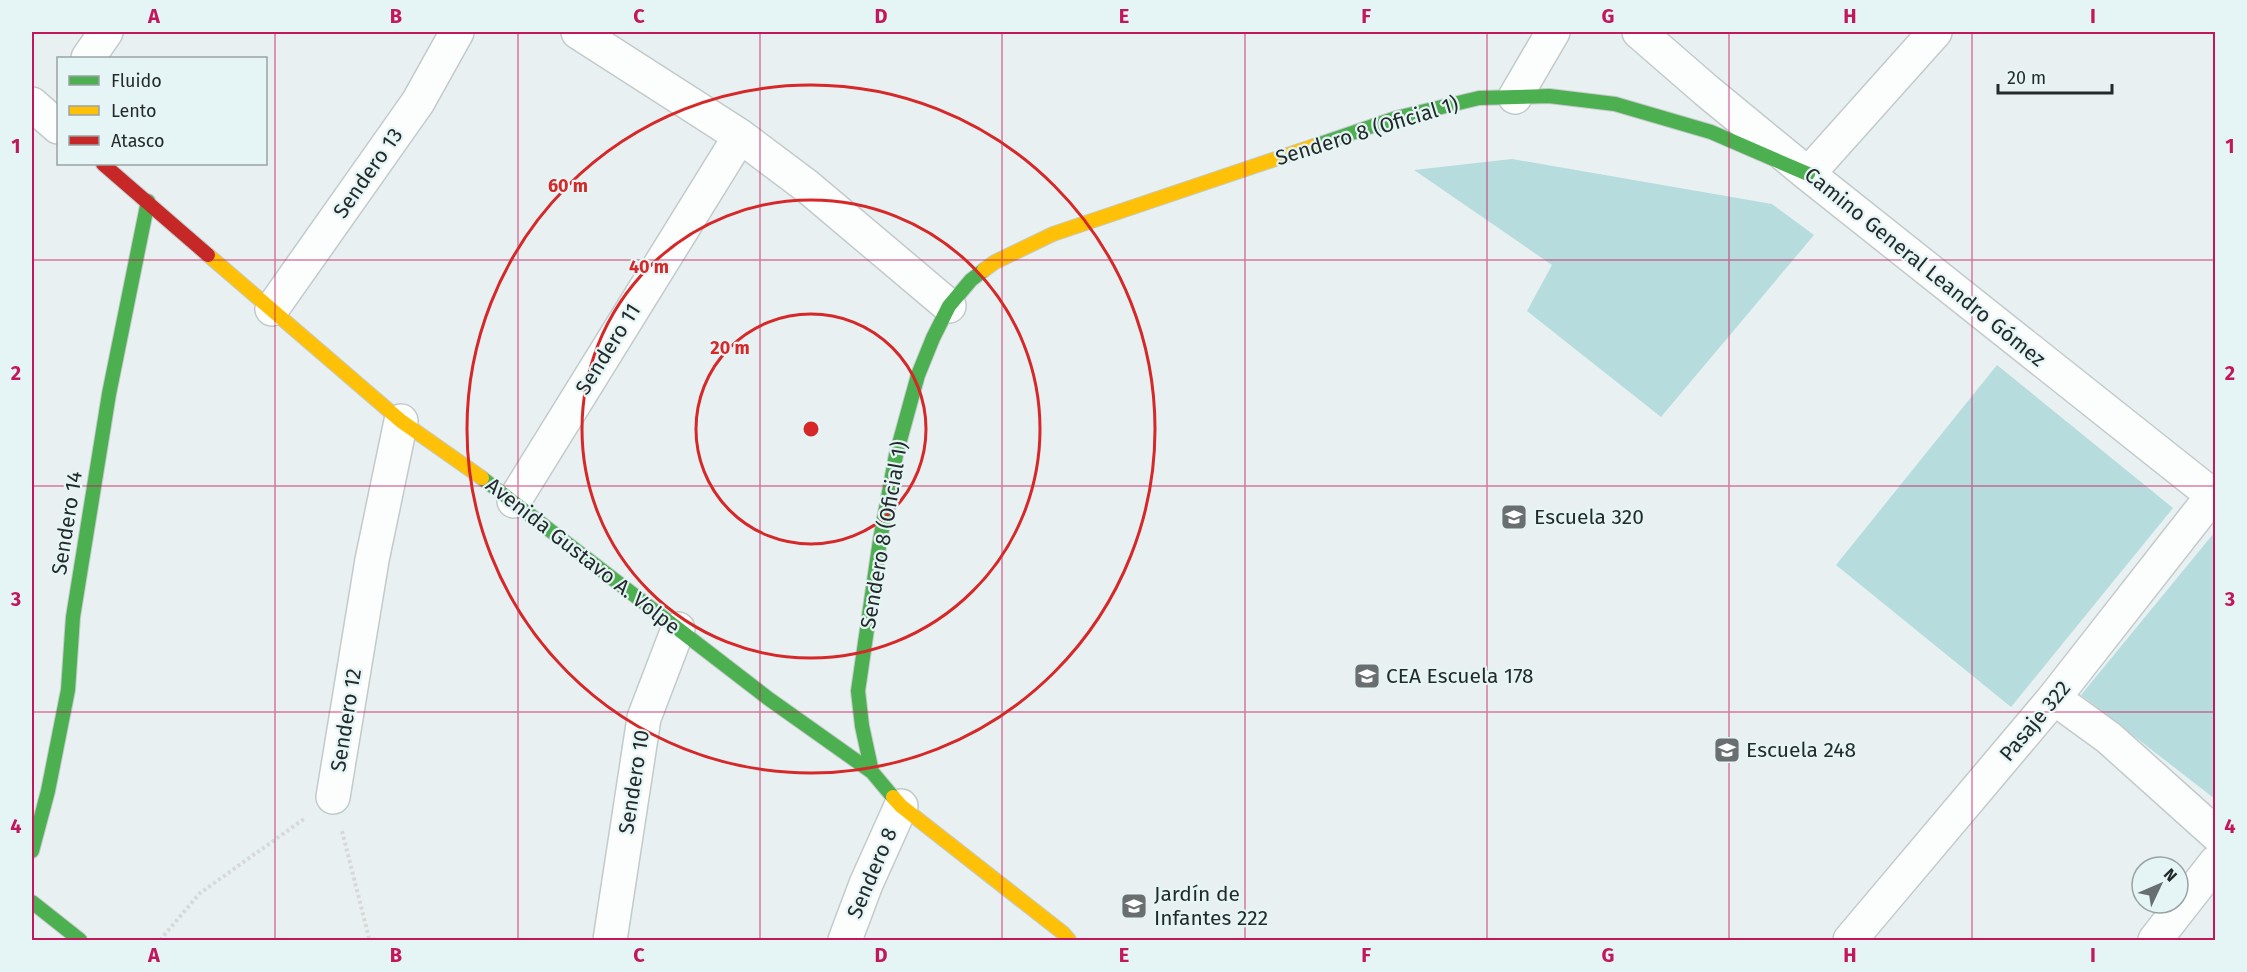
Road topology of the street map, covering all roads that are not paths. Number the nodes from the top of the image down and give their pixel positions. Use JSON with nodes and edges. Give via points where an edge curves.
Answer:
{"nodes":[{"id":1,"x":106,"y":32,"type":"edge"},
{"id":2,"x":457,"y":32,"type":"edge"},
{"id":3,"x":578,"y":32,"type":"edge"},
{"id":4,"x":1553,"y":32,"type":"edge"},
{"id":5,"x":1639,"y":32,"type":"edge"},
{"id":6,"x":1935,"y":32,"type":"edge"},
{"id":7,"x":89,"y":57,"type":"edge"},
{"id":8,"x":1515,"y":98,"type":"junction"},
{"id":9,"x":740,"y":136,"type":"junction"},
{"id":10,"x":104,"y":165,"type":"edge"},
{"id":11,"x":1808,"y":174,"type":"junction"},
{"id":12,"x":148,"y":201,"type":"junction"},
{"id":13,"x":949,"y":306,"type":"junction"},
{"id":14,"x":272,"y":309,"type":"junction"},
{"id":15,"x":401,"y":421,"type":"junction"},
{"id":16,"x":2214,"y":497,"type":"edge"},
{"id":17,"x":514,"y":501,"type":"junction"},
{"id":18,"x":678,"y":629,"type":"junction"},
{"id":19,"x":2054,"y":698,"type":"junction"},
{"id":20,"x":872,"y":772,"type":"junction"},
{"id":21,"x":333,"y":798,"type":"road end"},
{"id":22,"x":901,"y":806,"type":"junction"},
{"id":23,"x":2216,"y":834,"type":"edge"},
{"id":24,"x":32,"y":851,"type":"edge"},
{"id":25,"x":2216,"y":862,"type":"edge"},
{"id":26,"x":32,"y":902,"type":"edge"},
{"id":27,"x":80,"y":940,"type":"edge"},
{"id":28,"x":610,"y":940,"type":"edge"},
{"id":29,"x":845,"y":940,"type":"edge"},
{"id":30,"x":1069,"y":940,"type":"edge"},
{"id":31,"x":1850,"y":940,"type":"edge"},
{"id":32,"x":2155,"y":940,"type":"edge"}],
"edges":[{"from":1,"to":7,"type":"street"},
{"from":2,"to":14,"type":"street","name":"Sendero 13","via":[[418,102]]},
{"from":3,"to":9,"type":"street"},
{"from":4,"to":8,"type":"street"},
{"from":5,"to":11,"type":"street","name":"Camino General Leandro Gómez"},
{"from":6,"to":11,"type":"street"},
{"from":8,"to":11,"type":"street","name":"Sendero 8 (Oficial 1)","via":[[1550,96],[1615,104],[1711,132]]},
{"from":8,"to":13,"type":"street","name":"Sendero 8 (Oficial 1)","via":[[1479,98],[1396,118],[1053,234],[995,262],[971,280]]},
{"from":9,"to":13,"type":"street"},
{"from":9,"to":17,"type":"street","name":"Sendero 11"},
{"from":10,"to":12,"type":"street","name":"Avenida Gustavo A. Volpe"},
{"from":11,"to":16,"type":"street","name":"Camino General Leandro Gómez"},
{"from":12,"to":14,"type":"street","name":"Avenida Gustavo A. Volpe"},
{"from":12,"to":24,"type":"street","name":"Sendero 14","via":[[109,393],[78,581],[68,690]]},
{"from":13,"to":20,"type":"street","name":"Sendero 8 (Oficial 1)","via":[[918,375],[896,455],[880,540],[858,691]]},
{"from":14,"to":15,"type":"street","name":"Avenida Gustavo A. Volpe"},
{"from":15,"to":17,"type":"street","name":"Avenida Gustavo A. Volpe"},
{"from":15,"to":21,"type":"street","name":"Sendero 12","via":[[372,560]]},
{"from":16,"to":19,"type":"street","name":"Pasaje 322"},
{"from":17,"to":18,"type":"street","name":"Avenida Gustavo A. Volpe"},
{"from":18,"to":20,"type":"street","name":"Avenida Gustavo A. Volpe"},
{"from":18,"to":28,"type":"street","name":"Sendero 10","via":[[644,718]]},
{"from":19,"to":23,"type":"street","via":[[2109,738]]},
{"from":19,"to":31,"type":"street","name":"Pasaje 322"},
{"from":20,"to":22,"type":"street","name":"Avenida Gustavo A. Volpe"},
{"from":22,"to":29,"type":"street","name":"Sendero 8"},
{"from":22,"to":30,"type":"street","name":"Avenida Gustavo A. Volpe"},
{"from":25,"to":32,"type":"street"},
{"from":26,"to":27,"type":"street"}]}
